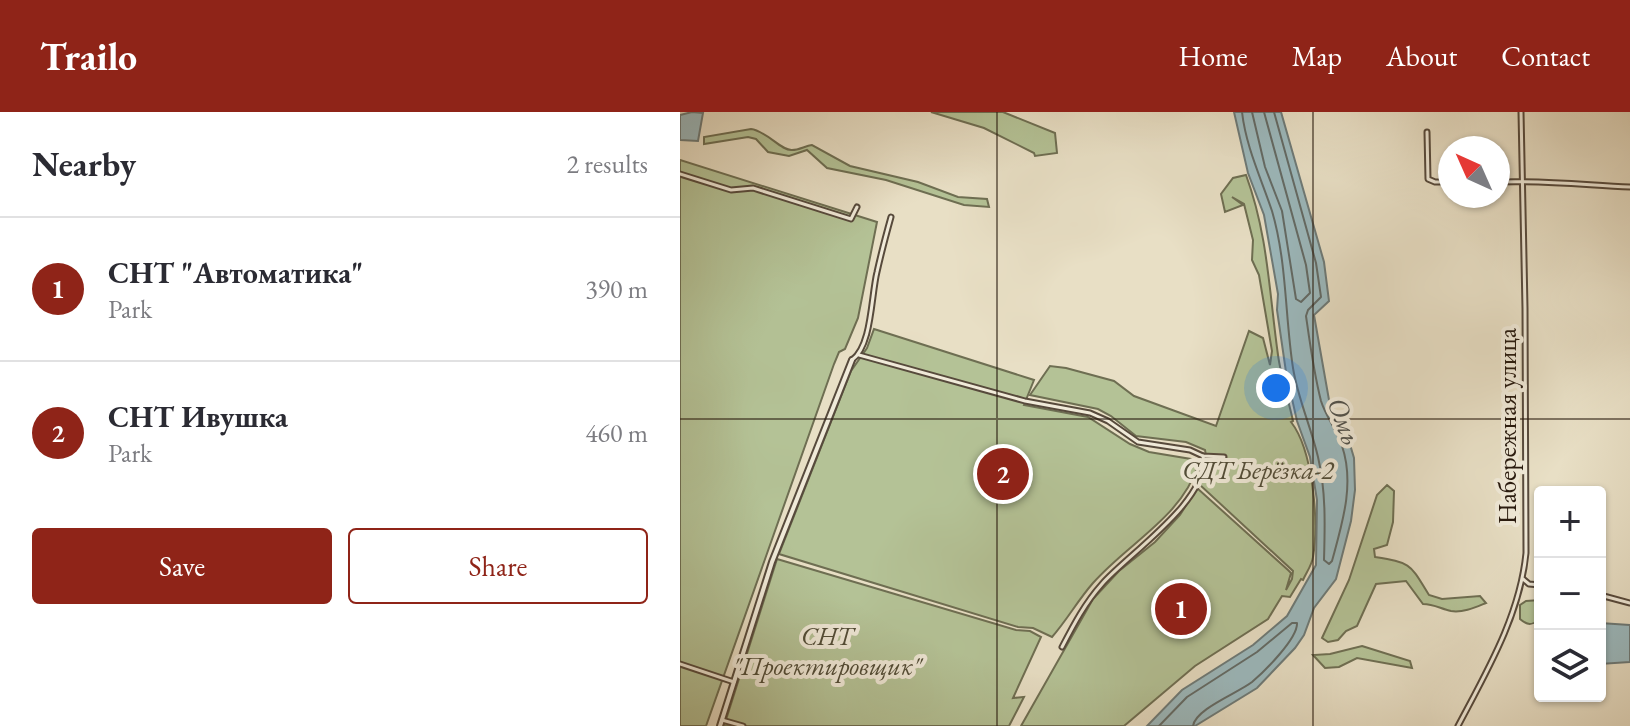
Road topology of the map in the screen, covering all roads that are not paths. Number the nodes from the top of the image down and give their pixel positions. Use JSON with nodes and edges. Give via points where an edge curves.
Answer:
{"nodes":[{"id":1,"x":1521,"y":112,"type":"edge"},
{"id":2,"x":1427,"y":132,"type":"dead end"},
{"id":3,"x":680,"y":174,"type":"edge"},
{"id":4,"x":1522,"y":179,"type":"junction"},
{"id":5,"x":1510,"y":180,"type":"edge"},
{"id":6,"x":1438,"y":182,"type":"edge"},
{"id":7,"x":1630,"y":187,"type":"edge"},
{"id":8,"x":857,"y":207,"type":"dead end"},
{"id":9,"x":891,"y":217,"type":"dead end"},
{"id":10,"x":859,"y":355,"type":"junction"},
{"id":11,"x":852,"y":360,"type":"joint"},
{"id":12,"x":1203,"y":456,"type":"junction"},
{"id":13,"x":1224,"y":457,"type":"dead end"},
{"id":14,"x":1523,"y":579,"type":"junction"},
{"id":15,"x":1534,"y":584,"type":"edge"},
{"id":16,"x":1606,"y":597,"type":"edge"},
{"id":17,"x":1630,"y":603,"type":"edge"},
{"id":18,"x":1062,"y":647,"type":"dead end"},
{"id":19,"x":680,"y":664,"type":"edge"},
{"id":20,"x":734,"y":682,"type":"junction"},
{"id":21,"x":721,"y":723,"type":"edge"},
{"id":22,"x":743,"y":726,"type":"edge"},
{"id":23,"x":1458,"y":726,"type":"edge"}],
"edges":[{"from":1,"to":4,"type":"street","name":"Набережная улица"},
{"from":2,"to":6,"type":"street","via":[[1428,179]]},
{"from":3,"to":8,"type":"street","via":[[731,190],[762,190],[851,219]]},
{"from":4,"to":5,"type":"street"},
{"from":4,"to":7,"type":"street"},
{"from":4,"to":14,"type":"street","name":"Набережная улица"},
{"from":9,"to":10,"type":"street"},
{"from":10,"to":11,"type":"street"},
{"from":10,"to":12,"type":"street","via":[[1025,401],[1090,413],[1138,442]]},
{"from":11,"to":20,"type":"street","via":[[775,555]]},
{"from":12,"to":13,"type":"street"},
{"from":12,"to":18,"type":"street","via":[[1197,485],[1175,516],[1099,587]]},
{"from":14,"to":15,"type":"street"},
{"from":14,"to":23,"type":"street","name":"Набережная улица","via":[[1507,629]]},
{"from":16,"to":17,"type":"street"},
{"from":19,"to":20,"type":"street"},
{"from":20,"to":21,"type":"street"},
{"from":21,"to":22,"type":"street"}]}
